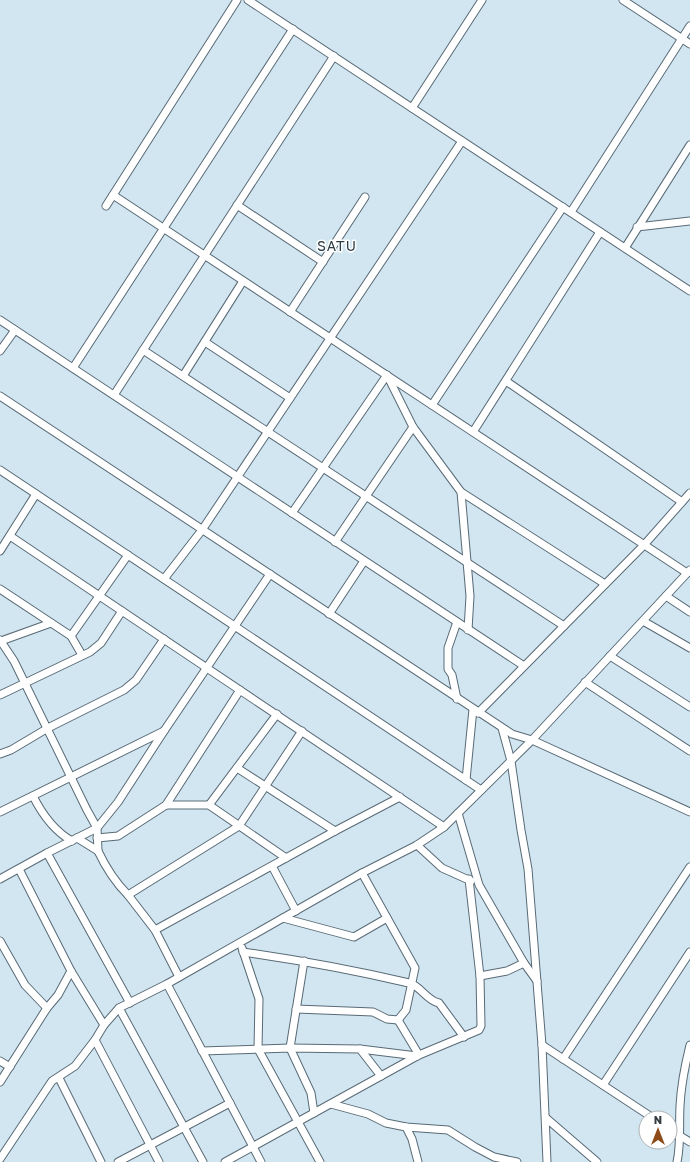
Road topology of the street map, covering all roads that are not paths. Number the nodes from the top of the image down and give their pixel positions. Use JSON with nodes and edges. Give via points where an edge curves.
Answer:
{"nodes":[{"id":1,"x":237,"y":0,"type":"edge"},
{"id":2,"x":248,"y":0,"type":"edge"},
{"id":3,"x":482,"y":0,"type":"edge"},
{"id":4,"x":624,"y":0,"type":"edge"},
{"id":5,"x":690,"y":26,"type":"edge"},
{"id":6,"x":292,"y":29,"type":"junction"},
{"id":7,"x":682,"y":38,"type":"junction"},
{"id":8,"x":690,"y":44,"type":"edge"},
{"id":9,"x":334,"y":56,"type":"junction"},
{"id":10,"x":412,"y":108,"type":"junction"},
{"id":11,"x":462,"y":141,"type":"junction"},
{"id":12,"x":690,"y":145,"type":"edge"},
{"id":13,"x":113,"y":195,"type":"junction"},
{"id":14,"x":365,"y":197,"type":"dead end"},
{"id":15,"x":237,"y":205,"type":"junction"},
{"id":16,"x":106,"y":206,"type":"dead end"},
{"id":17,"x":563,"y":207,"type":"junction"},
{"id":18,"x":571,"y":212,"type":"junction"},
{"id":19,"x":690,"y":221,"type":"edge"},
{"id":20,"x":637,"y":227,"type":"junction"},
{"id":21,"x":164,"y":228,"type":"junction"},
{"id":22,"x":600,"y":232,"type":"junction"},
{"id":23,"x":625,"y":248,"type":"junction"},
{"id":24,"x":204,"y":255,"type":"junction"},
{"id":25,"x":323,"y":262,"type":"junction"},
{"id":26,"x":244,"y":281,"type":"junction"},
{"id":27,"x":690,"y":291,"type":"edge"},
{"id":28,"x":290,"y":312,"type":"junction"},
{"id":29,"x":0,"y":320,"type":"edge"},
{"id":30,"x":15,"y":330,"type":"junction"},
{"id":31,"x":330,"y":338,"type":"junction"},
{"id":32,"x":204,"y":342,"type":"junction"},
{"id":33,"x":143,"y":350,"type":"junction"},
{"id":34,"x":0,"y":352,"type":"edge"},
{"id":35,"x":73,"y":368,"type":"junction"},
{"id":36,"x":183,"y":376,"type":"junction"},
{"id":37,"x":387,"y":376,"type":"junction"},
{"id":38,"x":506,"y":381,"type":"junction"},
{"id":39,"x":114,"y":395,"type":"junction"},
{"id":40,"x":0,"y":396,"type":"edge"},
{"id":41,"x":290,"y":398,"type":"junction"},
{"id":42,"x":432,"y":405,"type":"junction"},
{"id":43,"x":412,"y":426,"type":"junction"},
{"id":44,"x":268,"y":432,"type":"junction"},
{"id":45,"x":473,"y":432,"type":"junction"},
{"id":46,"x":323,"y":468,"type":"junction"},
{"id":47,"x":0,"y":470,"type":"edge"},
{"id":48,"x":238,"y":477,"type":"junction"},
{"id":49,"x":461,"y":492,"type":"junction"},
{"id":50,"x":690,"y":493,"type":"edge"},
{"id":51,"x":36,"y":494,"type":"junction"},
{"id":52,"x":366,"y":496,"type":"junction"},
{"id":53,"x":682,"y":502,"type":"junction"},
{"id":54,"x":292,"y":513,"type":"junction"},
{"id":55,"x":202,"y":530,"type":"junction"},
{"id":56,"x":10,"y":536,"type":"junction"},
{"id":57,"x":336,"y":542,"type":"junction"},
{"id":58,"x":644,"y":545,"type":"junction"},
{"id":59,"x":0,"y":551,"type":"edge"},
{"id":60,"x":128,"y":555,"type":"junction"},
{"id":61,"x":364,"y":561,"type":"junction"},
{"id":62,"x":466,"y":562,"type":"junction"},
{"id":63,"x":689,"y":572,"type":"edge"},
{"id":64,"x":270,"y":574,"type":"junction"},
{"id":65,"x":164,"y":580,"type":"junction"},
{"id":66,"x":605,"y":584,"type":"junction"},
{"id":67,"x":0,"y":589,"type":"edge"},
{"id":68,"x":100,"y":596,"type":"junction"},
{"id":69,"x":666,"y":596,"type":"junction"},
{"id":70,"x":122,"y":611,"type":"junction"},
{"id":71,"x":690,"y":612,"type":"edge"},
{"id":72,"x":329,"y":614,"type":"junction"},
{"id":73,"x":643,"y":621,"type":"junction"},
{"id":74,"x":457,"y":622,"type":"junction"},
{"id":75,"x":52,"y":623,"type":"junction"},
{"id":76,"x":234,"y":626,"type":"junction"},
{"id":77,"x":564,"y":626,"type":"junction"},
{"id":78,"x":468,"y":630,"type":"junction"},
{"id":79,"x":71,"y":636,"type":"junction"},
{"id":80,"x":164,"y":639,"type":"junction"},
{"id":81,"x":0,"y":641,"type":"edge"},
{"id":82,"x":690,"y":648,"type":"edge"},
{"id":83,"x":82,"y":655,"type":"junction"},
{"id":84,"x":610,"y":656,"type":"junction"},
{"id":85,"x":524,"y":666,"type":"junction"},
{"id":86,"x":207,"y":668,"type":"junction"},
{"id":87,"x":586,"y":682,"type":"junction"},
{"id":88,"x":25,"y":683,"type":"junction"},
{"id":89,"x":240,"y":690,"type":"junction"},
{"id":90,"x":0,"y":695,"type":"edge"},
{"id":91,"x":458,"y":699,"type":"junction"},
{"id":92,"x":690,"y":707,"type":"edge"},
{"id":93,"x":475,"y":711,"type":"junction"},
{"id":94,"x":277,"y":714,"type":"junction"},
{"id":95,"x":48,"y":728,"type":"junction"},
{"id":96,"x":502,"y":728,"type":"junction"},
{"id":97,"x":164,"y":731,"type":"junction"},
{"id":98,"x":302,"y":731,"type":"junction"},
{"id":99,"x":532,"y":740,"type":"junction"},
{"id":100,"x":690,"y":751,"type":"edge"},
{"id":101,"x":0,"y":754,"type":"edge"},
{"id":102,"x":511,"y":761,"type":"junction"},
{"id":103,"x":237,"y":768,"type":"junction"},
{"id":104,"x":71,"y":778,"type":"junction"},
{"id":105,"x":466,"y":780,"type":"junction"},
{"id":106,"x":265,"y":786,"type":"junction"},
{"id":107,"x":481,"y":790,"type":"junction"},
{"id":108,"x":33,"y":796,"type":"junction"},
{"id":109,"x":400,"y":797,"type":"junction"},
{"id":110,"x":166,"y":805,"type":"junction"},
{"id":111,"x":209,"y":805,"type":"junction"},
{"id":112,"x":0,"y":812,"type":"edge"},
{"id":113,"x":690,"y":812,"type":"edge"},
{"id":114,"x":458,"y":813,"type":"junction"},
{"id":115,"x":239,"y":826,"type":"junction"},
{"id":116,"x":444,"y":827,"type":"junction"},
{"id":117,"x":97,"y":828,"type":"junction"},
{"id":118,"x":335,"y":831,"type":"junction"},
{"id":119,"x":97,"y":838,"type":"junction"},
{"id":120,"x":74,"y":839,"type":"junction"},
{"id":121,"x":417,"y":845,"type":"junction"},
{"id":122,"x":98,"y":851,"type":"junction"},
{"id":123,"x":47,"y":853,"type":"junction"},
{"id":124,"x":286,"y":858,"type":"junction"},
{"id":125,"x":272,"y":866,"type":"junction"},
{"id":126,"x":690,"y":867,"type":"edge"},
{"id":127,"x":19,"y":869,"type":"junction"},
{"id":128,"x":362,"y":873,"type":"junction"},
{"id":129,"x":0,"y":879,"type":"edge"},
{"id":130,"x":469,"y":879,"type":"junction"},
{"id":131,"x":479,"y":885,"type":"junction"},
{"id":132,"x":128,"y":895,"type":"junction"},
{"id":133,"x":296,"y":911,"type":"junction"},
{"id":134,"x":283,"y":918,"type":"junction"},
{"id":135,"x":387,"y":918,"type":"junction"},
{"id":136,"x":155,"y":930,"type":"junction"},
{"id":137,"x":0,"y":941,"type":"edge"},
{"id":138,"x":240,"y":942,"type":"junction"},
{"id":139,"x":243,"y":952,"type":"junction"},
{"id":140,"x":690,"y":952,"type":"edge"},
{"id":141,"x":304,"y":961,"type":"junction"},
{"id":142,"x":524,"y":963,"type":"junction"},
{"id":143,"x":71,"y":971,"type":"junction"},
{"id":144,"x":480,"y":976,"type":"junction"},
{"id":145,"x":179,"y":977,"type":"junction"},
{"id":146,"x":537,"y":981,"type":"junction"},
{"id":147,"x":167,"y":984,"type":"junction"},
{"id":148,"x":412,"y":984,"type":"junction"},
{"id":149,"x":130,"y":1003,"type":"junction"},
{"id":150,"x":48,"y":1008,"type":"junction"},
{"id":151,"x":119,"y":1008,"type":"junction"},
{"id":152,"x":296,"y":1009,"type":"junction"},
{"id":153,"x":398,"y":1020,"type":"junction"},
{"id":154,"x":104,"y":1025,"type":"junction"},
{"id":155,"x":464,"y":1037,"type":"junction"},
{"id":156,"x":94,"y":1040,"type":"junction"},
{"id":157,"x":542,"y":1045,"type":"junction"},
{"id":158,"x":690,"y":1045,"type":"edge"},
{"id":159,"x":290,"y":1048,"type":"junction"},
{"id":160,"x":258,"y":1049,"type":"junction"},
{"id":161,"x":360,"y":1049,"type":"junction"},
{"id":162,"x":202,"y":1051,"type":"junction"},
{"id":163,"x":418,"y":1056,"type":"junction"},
{"id":164,"x":563,"y":1059,"type":"junction"},
{"id":165,"x":0,"y":1061,"type":"edge"},
{"id":166,"x":10,"y":1067,"type":"junction"},
{"id":167,"x":381,"y":1076,"type":"junction"},
{"id":168,"x":59,"y":1078,"type":"junction"},
{"id":169,"x":0,"y":1082,"type":"edge"},
{"id":170,"x":603,"y":1085,"type":"junction"},
{"id":171,"x":230,"y":1103,"type":"junction"},
{"id":172,"x":331,"y":1104,"type":"junction"},
{"id":173,"x":640,"y":1110,"type":"edge"},
{"id":174,"x":314,"y":1113,"type":"junction"},
{"id":175,"x":546,"y":1118,"type":"junction"},
{"id":176,"x":298,"y":1122,"type":"junction"},
{"id":177,"x":184,"y":1127,"type":"junction"},
{"id":178,"x":406,"y":1127,"type":"junction"},
{"id":179,"x":679,"y":1135,"type":"junction"},
{"id":180,"x":690,"y":1142,"type":"edge"},
{"id":181,"x":150,"y":1145,"type":"junction"},
{"id":182,"x":253,"y":1146,"type":"junction"},
{"id":183,"x":0,"y":1159,"type":"edge"},
{"id":184,"x":101,"y":1162,"type":"edge"},
{"id":185,"x":118,"y":1162,"type":"edge"},
{"id":186,"x":159,"y":1162,"type":"edge"},
{"id":187,"x":203,"y":1162,"type":"edge"},
{"id":188,"x":225,"y":1162,"type":"edge"},
{"id":189,"x":261,"y":1162,"type":"edge"},
{"id":190,"x":320,"y":1162,"type":"edge"},
{"id":191,"x":418,"y":1162,"type":"edge"},
{"id":192,"x":517,"y":1162,"type":"edge"},
{"id":193,"x":548,"y":1162,"type":"edge"},
{"id":194,"x":597,"y":1162,"type":"edge"},
{"id":195,"x":677,"y":1162,"type":"edge"}],
"edges":[{"from":1,"to":13,"type":"street"},
{"from":2,"to":6,"type":"street"},
{"from":3,"to":10,"type":"street"},
{"from":4,"to":7,"type":"street"},
{"from":5,"to":7,"type":"street"},
{"from":6,"to":9,"type":"street"},
{"from":6,"to":21,"type":"street"},
{"from":7,"to":8,"type":"street"},
{"from":7,"to":18,"type":"street"},
{"from":9,"to":10,"type":"street"},
{"from":9,"to":15,"type":"street"},
{"from":10,"to":11,"type":"street"},
{"from":11,"to":17,"type":"street"},
{"from":11,"to":31,"type":"street"},
{"from":12,"to":20,"type":"street"},
{"from":13,"to":16,"type":"street"},
{"from":13,"to":21,"type":"street"},
{"from":14,"to":25,"type":"street"},
{"from":15,"to":24,"type":"street"},
{"from":15,"to":25,"type":"street"},
{"from":17,"to":18,"type":"street"},
{"from":17,"to":42,"type":"street"},
{"from":18,"to":22,"type":"street"},
{"from":19,"to":20,"type":"street"},
{"from":20,"to":23,"type":"street"},
{"from":21,"to":24,"type":"street"},
{"from":21,"to":35,"type":"street"},
{"from":22,"to":23,"type":"street"},
{"from":22,"to":38,"type":"street"},
{"from":23,"to":27,"type":"street"},
{"from":24,"to":26,"type":"street"},
{"from":24,"to":33,"type":"street"},
{"from":25,"to":28,"type":"street"},
{"from":26,"to":28,"type":"street"},
{"from":26,"to":32,"type":"street"},
{"from":28,"to":31,"type":"street"},
{"from":29,"to":30,"type":"street"},
{"from":30,"to":34,"type":"street"},
{"from":30,"to":35,"type":"street"},
{"from":31,"to":37,"type":"street"},
{"from":31,"to":41,"type":"street"},
{"from":32,"to":36,"type":"street"},
{"from":32,"to":41,"type":"street"},
{"from":33,"to":36,"type":"street"},
{"from":33,"to":39,"type":"street"},
{"from":35,"to":39,"type":"street"},
{"from":36,"to":44,"type":"street"},
{"from":37,"to":42,"type":"street"},
{"from":37,"to":43,"type":"street"},
{"from":37,"to":46,"type":"street"},
{"from":38,"to":45,"type":"street"},
{"from":38,"to":53,"type":"street"},
{"from":39,"to":48,"type":"street"},
{"from":40,"to":55,"type":"street"},
{"from":41,"to":44,"type":"street"},
{"from":42,"to":45,"type":"street"},
{"from":43,"to":49,"type":"street"},
{"from":43,"to":52,"type":"street"},
{"from":44,"to":46,"type":"street"},
{"from":44,"to":48,"type":"street"},
{"from":45,"to":58,"type":"street"},
{"from":46,"to":52,"type":"street"},
{"from":46,"to":54,"type":"street"},
{"from":47,"to":51,"type":"street"},
{"from":48,"to":54,"type":"street"},
{"from":48,"to":55,"type":"street"},
{"from":49,"to":62,"type":"street"},
{"from":49,"to":66,"type":"street"},
{"from":50,"to":53,"type":"street"},
{"from":51,"to":56,"type":"street"},
{"from":51,"to":60,"type":"street"},
{"from":52,"to":57,"type":"street"},
{"from":52,"to":62,"type":"street"},
{"from":53,"to":58,"type":"street"},
{"from":54,"to":57,"type":"street"},
{"from":55,"to":64,"type":"street"},
{"from":55,"to":65,"type":"street"},
{"from":56,"to":59,"type":"street"},
{"from":56,"to":68,"type":"street"},
{"from":57,"to":61,"type":"street"},
{"from":58,"to":63,"type":"street"},
{"from":58,"to":66,"type":"street"},
{"from":60,"to":65,"type":"street"},
{"from":60,"to":68,"type":"street"},
{"from":61,"to":72,"type":"street"},
{"from":61,"to":74,"type":"street"},
{"from":62,"to":77,"type":"street"},
{"from":62,"to":78,"type":"street","via":[[470,596]]},
{"from":63,"to":69,"type":"street"},
{"from":64,"to":72,"type":"street"},
{"from":64,"to":76,"type":"street"},
{"from":65,"to":76,"type":"street"},
{"from":66,"to":77,"type":"street"},
{"from":67,"to":75,"type":"street"},
{"from":68,"to":70,"type":"street"},
{"from":68,"to":79,"type":"street"},
{"from":69,"to":71,"type":"street"},
{"from":69,"to":73,"type":"street"},
{"from":70,"to":80,"type":"street"},
{"from":70,"to":83,"type":"street","via":[[101,643]]},
{"from":72,"to":91,"type":"street"},
{"from":73,"to":82,"type":"street"},
{"from":73,"to":84,"type":"street"},
{"from":74,"to":78,"type":"street"},
{"from":74,"to":91,"type":"street","via":[[448,648],[448,669]]},
{"from":75,"to":79,"type":"street"},
{"from":75,"to":81,"type":"street"},
{"from":76,"to":86,"type":"street"},
{"from":76,"to":105,"type":"street"},
{"from":77,"to":85,"type":"street"},
{"from":78,"to":85,"type":"street"},
{"from":79,"to":83,"type":"street"},
{"from":80,"to":86,"type":"street"},
{"from":80,"to":95,"type":"street","via":[[136,680],[124,690]]},
{"from":81,"to":88,"type":"street"},
{"from":83,"to":88,"type":"street"},
{"from":84,"to":87,"type":"street"},
{"from":84,"to":92,"type":"street"},
{"from":85,"to":93,"type":"street"},
{"from":86,"to":89,"type":"street"},
{"from":86,"to":97,"type":"street"},
{"from":87,"to":99,"type":"street"},
{"from":87,"to":100,"type":"street"},
{"from":88,"to":90,"type":"street"},
{"from":88,"to":95,"type":"street"},
{"from":89,"to":94,"type":"street"},
{"from":89,"to":110,"type":"street"},
{"from":91,"to":93,"type":"street"},
{"from":93,"to":96,"type":"street"},
{"from":93,"to":105,"type":"street"},
{"from":94,"to":98,"type":"street"},
{"from":94,"to":103,"type":"street"},
{"from":95,"to":101,"type":"street"},
{"from":95,"to":104,"type":"street"},
{"from":96,"to":99,"type":"street"},
{"from":96,"to":102,"type":"street"},
{"from":97,"to":104,"type":"street"},
{"from":97,"to":117,"type":"street","via":[[118,802]]},
{"from":98,"to":106,"type":"street"},
{"from":98,"to":109,"type":"street"},
{"from":99,"to":102,"type":"street"},
{"from":99,"to":113,"type":"street"},
{"from":102,"to":107,"type":"street"},
{"from":102,"to":146,"type":"street","via":[[528,869]]},
{"from":103,"to":106,"type":"street"},
{"from":103,"to":111,"type":"street"},
{"from":104,"to":108,"type":"street"},
{"from":104,"to":117,"type":"street"},
{"from":105,"to":107,"type":"street"},
{"from":106,"to":115,"type":"street"},
{"from":106,"to":118,"type":"street"},
{"from":107,"to":114,"type":"street"},
{"from":108,"to":112,"type":"street"},
{"from":108,"to":120,"type":"street","via":[[47,819],[61,835]]},
{"from":109,"to":116,"type":"street"},
{"from":109,"to":118,"type":"street"},
{"from":110,"to":111,"type":"street"},
{"from":110,"to":119,"type":"street","via":[[118,836]]},
{"from":111,"to":115,"type":"street"},
{"from":114,"to":116,"type":"street"},
{"from":114,"to":131,"type":"street"},
{"from":115,"to":124,"type":"street"},
{"from":115,"to":132,"type":"street"},
{"from":116,"to":121,"type":"street"},
{"from":117,"to":119,"type":"street"},
{"from":117,"to":120,"type":"street"},
{"from":118,"to":124,"type":"street"},
{"from":119,"to":122,"type":"street"},
{"from":120,"to":122,"type":"street"},
{"from":120,"to":123,"type":"street"},
{"from":121,"to":128,"type":"street"},
{"from":121,"to":130,"type":"street","via":[[442,868]]},
{"from":122,"to":132,"type":"street","via":[[107,870]]},
{"from":123,"to":127,"type":"street"},
{"from":123,"to":149,"type":"street"},
{"from":124,"to":125,"type":"street"},
{"from":125,"to":133,"type":"street"},
{"from":125,"to":136,"type":"street"},
{"from":126,"to":164,"type":"street"},
{"from":127,"to":129,"type":"street"},
{"from":127,"to":143,"type":"street"},
{"from":128,"to":133,"type":"street"},
{"from":128,"to":135,"type":"street"},
{"from":130,"to":131,"type":"street"},
{"from":130,"to":144,"type":"street"},
{"from":131,"to":142,"type":"street"},
{"from":132,"to":136,"type":"street"},
{"from":133,"to":134,"type":"street"},
{"from":134,"to":135,"type":"street","via":[[354,937]]},
{"from":134,"to":138,"type":"street"},
{"from":135,"to":148,"type":"street","via":[[415,968]]},
{"from":136,"to":145,"type":"street"},
{"from":137,"to":150,"type":"street","via":[[25,985]]},
{"from":138,"to":139,"type":"street"},
{"from":138,"to":145,"type":"street"},
{"from":139,"to":141,"type":"street"},
{"from":139,"to":160,"type":"street","via":[[259,999]]},
{"from":140,"to":170,"type":"street"},
{"from":141,"to":148,"type":"street"},
{"from":141,"to":152,"type":"street"},
{"from":142,"to":144,"type":"street","via":[[506,971]]},
{"from":142,"to":146,"type":"street"},
{"from":143,"to":150,"type":"street"},
{"from":143,"to":154,"type":"street"},
{"from":144,"to":155,"type":"street","via":[[482,1026]]},
{"from":145,"to":147,"type":"street"},
{"from":146,"to":157,"type":"street"},
{"from":147,"to":149,"type":"street"},
{"from":147,"to":162,"type":"street"},
{"from":148,"to":153,"type":"street","via":[[406,1010]]},
{"from":148,"to":155,"type":"street","via":[[432,1001],[439,1003]]},
{"from":149,"to":151,"type":"street"},
{"from":150,"to":166,"type":"street"},
{"from":151,"to":154,"type":"street"},
{"from":151,"to":177,"type":"street"},
{"from":152,"to":153,"type":"street","via":[[373,1012],[387,1019]]},
{"from":152,"to":159,"type":"street"},
{"from":153,"to":163,"type":"street"},
{"from":154,"to":156,"type":"street"},
{"from":155,"to":163,"type":"street"},
{"from":156,"to":168,"type":"street","via":[[75,1066]]},
{"from":156,"to":181,"type":"street"},
{"from":157,"to":164,"type":"street"},
{"from":157,"to":175,"type":"street"},
{"from":158,"to":179,"type":"street","via":[[683,1078]]},
{"from":159,"to":160,"type":"street"},
{"from":159,"to":161,"type":"street"},
{"from":159,"to":174,"type":"street","via":[[311,1093]]},
{"from":160,"to":162,"type":"street"},
{"from":160,"to":176,"type":"street"},
{"from":161,"to":163,"type":"street"},
{"from":161,"to":167,"type":"street"},
{"from":162,"to":171,"type":"street"},
{"from":163,"to":167,"type":"street"},
{"from":164,"to":170,"type":"street"},
{"from":165,"to":166,"type":"street"},
{"from":166,"to":169,"type":"street"},
{"from":167,"to":172,"type":"street"},
{"from":168,"to":183,"type":"street","via":[[52,1081]]},
{"from":168,"to":184,"type":"street"},
{"from":170,"to":173,"type":"street"},
{"from":171,"to":177,"type":"street"},
{"from":171,"to":182,"type":"street"},
{"from":172,"to":174,"type":"street"},
{"from":172,"to":178,"type":"street","via":[[368,1114],[386,1123]]},
{"from":174,"to":176,"type":"street"},
{"from":175,"to":193,"type":"street"},
{"from":175,"to":194,"type":"street"},
{"from":176,"to":182,"type":"street"},
{"from":176,"to":190,"type":"street"},
{"from":177,"to":181,"type":"street"},
{"from":177,"to":187,"type":"street"},
{"from":178,"to":191,"type":"street"},
{"from":178,"to":192,"type":"street","via":[[448,1130],[494,1157]]},
{"from":179,"to":180,"type":"street"},
{"from":179,"to":195,"type":"street"},
{"from":181,"to":185,"type":"street"},
{"from":181,"to":186,"type":"street"},
{"from":182,"to":188,"type":"street"},
{"from":182,"to":189,"type":"street"}]}
